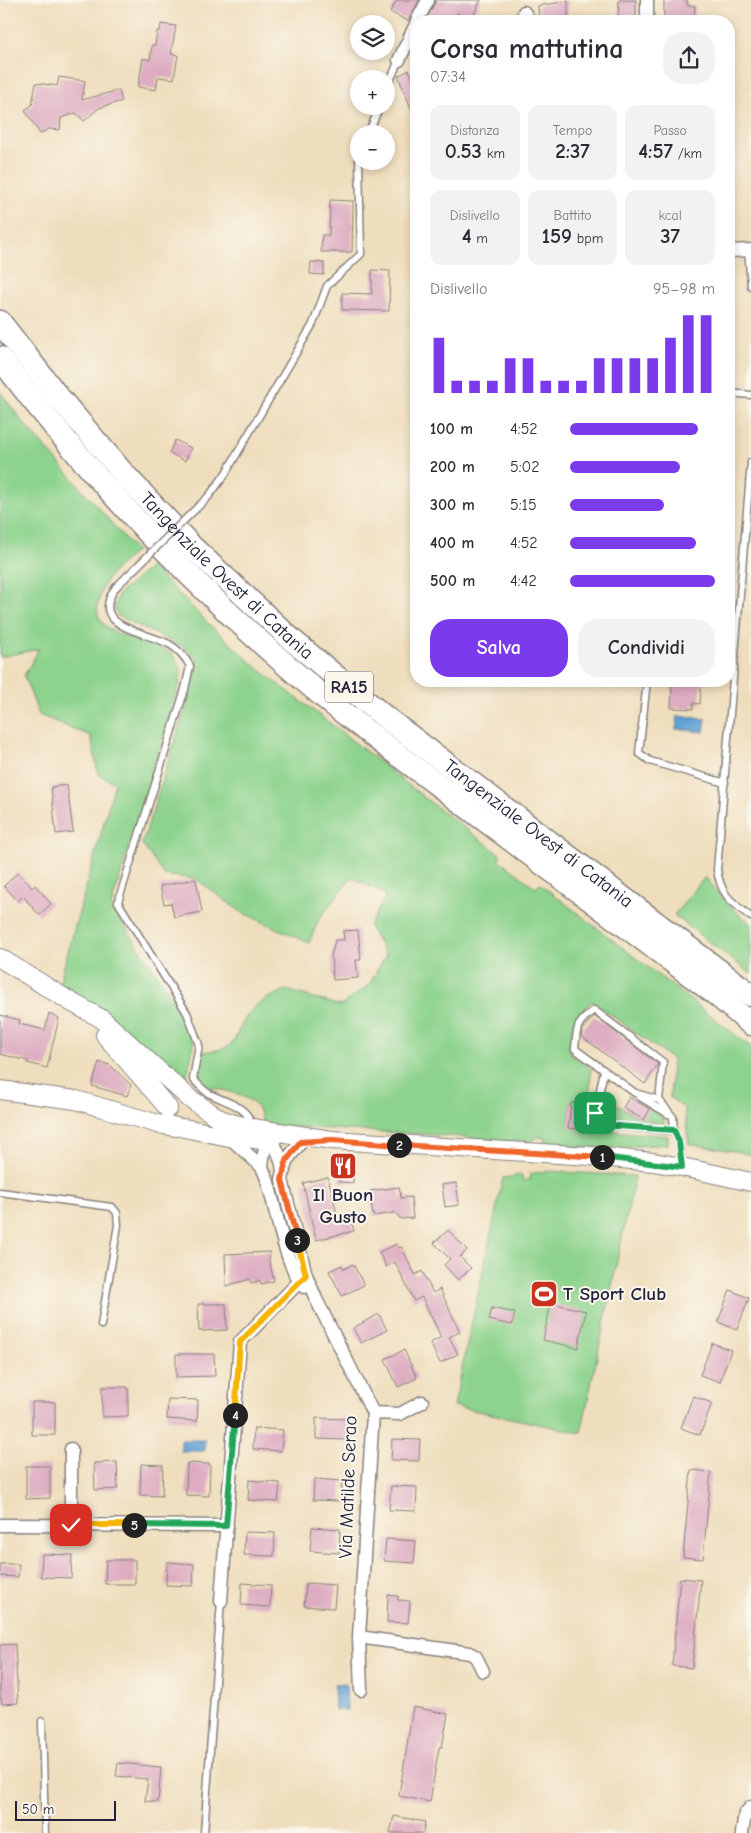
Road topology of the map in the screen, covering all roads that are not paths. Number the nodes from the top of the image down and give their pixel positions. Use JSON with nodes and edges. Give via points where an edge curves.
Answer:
{"nodes":[{"id":1,"x":428,"y":0,"type":"edge"},
{"id":2,"x":648,"y":0,"type":"edge"},
{"id":3,"x":420,"y":15,"type":"edge"},
{"id":4,"x":647,"y":15,"type":"edge"},
{"id":5,"x":410,"y":37,"type":"edge"},
{"id":6,"x":399,"y":60,"type":"joint"},
{"id":7,"x":395,"y":70,"type":"edge"},
{"id":8,"x":359,"y":170,"type":"edge"},
{"id":9,"x":749,"y":250,"type":"edge"},
{"id":10,"x":735,"y":251,"type":"edge"},
{"id":11,"x":751,"y":286,"type":"edge"},
{"id":12,"x":0,"y":322,"type":"edge"},
{"id":13,"x":0,"y":358,"type":"edge"},
{"id":14,"x":735,"y":393,"type":"edge"},
{"id":15,"x":751,"y":394,"type":"edge"},
{"id":16,"x":751,"y":462,"type":"edge"},
{"id":17,"x":735,"y":660,"type":"edge"},
{"id":18,"x":646,"y":687,"type":"edge"},
{"id":19,"x":733,"y":687,"type":"edge"},
{"id":20,"x":725,"y":783,"type":"junction"},
{"id":21,"x":751,"y":917,"type":"edge"},
{"id":22,"x":0,"y":958,"type":"edge"},
{"id":23,"x":751,"y":995,"type":"edge"},
{"id":24,"x":71,"y":1002,"type":"junction"},
{"id":25,"x":751,"y":1024,"type":"edge"},
{"id":26,"x":604,"y":1071,"type":"junction"},
{"id":27,"x":150,"y":1087,"type":"junction"},
{"id":28,"x":0,"y":1090,"type":"edge"},
{"id":29,"x":635,"y":1093,"type":"junction"},
{"id":30,"x":192,"y":1100,"type":"junction"},
{"id":31,"x":659,"y":1100,"type":"junction"},
{"id":32,"x":94,"y":1104,"type":"junction"},
{"id":33,"x":140,"y":1107,"type":"junction"},
{"id":34,"x":168,"y":1108,"type":"junction"},
{"id":35,"x":673,"y":1117,"type":"junction"},
{"id":36,"x":180,"y":1128,"type":"junction"},
{"id":37,"x":674,"y":1130,"type":"junction"},
{"id":38,"x":268,"y":1133,"type":"junction"},
{"id":39,"x":229,"y":1137,"type":"junction"},
{"id":40,"x":332,"y":1140,"type":"junction"},
{"id":41,"x":300,"y":1142,"type":"junction"},
{"id":42,"x":262,"y":1167,"type":"junction"},
{"id":43,"x":682,"y":1167,"type":"junction"},
{"id":44,"x":283,"y":1173,"type":"junction"},
{"id":45,"x":751,"y":1182,"type":"edge"},
{"id":46,"x":0,"y":1192,"type":"edge"},
{"id":47,"x":303,"y":1279,"type":"junction"},
{"id":48,"x":101,"y":1325,"type":"dead end"},
{"id":49,"x":422,"y":1402,"type":"dead end"},
{"id":50,"x":373,"y":1413,"type":"junction"},
{"id":51,"x":71,"y":1449,"type":"dead end"},
{"id":52,"x":0,"y":1524,"type":"edge"},
{"id":53,"x":71,"y":1525,"type":"junction"},
{"id":54,"x":226,"y":1526,"type":"junction"},
{"id":55,"x":221,"y":1601,"type":"joint"},
{"id":56,"x":359,"y":1637,"type":"junction"},
{"id":57,"x":483,"y":1671,"type":"dead end"},
{"id":58,"x":361,"y":1690,"type":"dead end"},
{"id":59,"x":42,"y":1721,"type":"dead end"},
{"id":60,"x":751,"y":1807,"type":"edge"},
{"id":61,"x":45,"y":1833,"type":"edge"},
{"id":62,"x":204,"y":1833,"type":"edge"},
{"id":63,"x":742,"y":1833,"type":"edge"}],
"edges":[{"from":1,"to":3,"type":"street"},
{"from":2,"to":4,"type":"street"},
{"from":5,"to":6,"type":"street"},
{"from":6,"to":7,"type":"lane"},
{"from":8,"to":38,"type":"lane","bridge":true,"via":[[361,254],[327,286],[313,324],[228,470],[209,496],[116,586],[108,601],[108,611],[113,619],[169,644],[190,666],[118,902],[193,1026],[199,1044],[193,1080],[208,1093],[242,1108]]},
{"from":9,"to":10,"type":"street"},
{"from":9,"to":11,"type":"lane"},
{"from":12,"to":23,"type":"highway","name":"Tangenziale Ovest di Catania","number":"RA15","via":[[54,393],[123,474],[192,547],[293,641],[386,718]]},
{"from":13,"to":25,"type":"highway","name":"Tangenziale Ovest di Catania","number":"RA15","via":[[36,405],[167,553],[276,656],[372,736]]},
{"from":14,"to":15,"type":"lane"},
{"from":16,"to":17,"type":"lane"},
{"from":18,"to":20,"type":"lane","via":[[639,753],[650,761]]},
{"from":19,"to":20,"type":"lane"},
{"from":20,"to":21,"type":"lane","via":[[719,883],[729,900]]},
{"from":22,"to":24,"type":"main road"},
{"from":24,"to":27,"type":"main road","via":[[104,1033]]},
{"from":24,"to":30,"type":"main road","via":[[102,1019]]},
{"from":26,"to":29,"type":"lane"},
{"from":26,"to":31,"type":"lane","via":[[575,1049],[579,1022],[594,1010],[663,1062]]},
{"from":26,"to":37,"type":"lane","via":[[595,1113],[603,1125]]},
{"from":27,"to":33,"type":"main road","via":[[149,1097]]},
{"from":27,"to":34,"type":"main road"},
{"from":28,"to":32,"type":"main road"},
{"from":29,"to":31,"type":"lane"},
{"from":29,"to":35,"type":"lane"},
{"from":30,"to":34,"type":"main road","via":[[177,1098]]},
{"from":30,"to":36,"type":"main road","via":[[199,1112],[197,1119],[190,1126]]},
{"from":30,"to":38,"type":"main road","via":[[220,1119]]},
{"from":31,"to":35,"type":"lane"},
{"from":32,"to":33,"type":"main road"},
{"from":32,"to":36,"type":"main road"},
{"from":33,"to":34,"type":"main road"},
{"from":34,"to":36,"type":"main road","via":[[169,1120]]},
{"from":35,"to":37,"type":"lane"},
{"from":36,"to":39,"type":"main road"},
{"from":37,"to":43,"type":"lane"},
{"from":38,"to":39,"type":"main road"},
{"from":38,"to":40,"type":"main road"},
{"from":38,"to":41,"type":"main road"},
{"from":38,"to":42,"type":"street"},
{"from":38,"to":44,"type":"street","name":"Via Matilde Serao","via":[[278,1149]]},
{"from":39,"to":42,"type":"street","name":"Via Matilde Serao"},
{"from":40,"to":41,"type":"main road"},
{"from":40,"to":43,"type":"main road","via":[[590,1156]]},
{"from":41,"to":44,"type":"street","via":[[286,1161]]},
{"from":42,"to":47,"type":"street","name":"Via Matilde Serao","via":[[290,1262]]},
{"from":43,"to":45,"type":"main road"},
{"from":44,"to":47,"type":"street","name":"Via Matilde Serao"},
{"from":46,"to":48,"type":"lane","via":[[112,1207],[117,1213],[118,1225]]},
{"from":47,"to":50,"type":"street","name":"Via Matilde Serao"},
{"from":47,"to":54,"type":"street","via":[[240,1342]]},
{"from":49,"to":50,"type":"street","via":[[400,1414]]},
{"from":50,"to":56,"type":"street","name":"Via Matilde Serao"},
{"from":51,"to":53,"type":"street"},
{"from":52,"to":53,"type":"street"},
{"from":53,"to":54,"type":"street"},
{"from":54,"to":55,"type":"street"},
{"from":55,"to":62,"type":"lane"},
{"from":56,"to":57,"type":"street","via":[[470,1653],[476,1657]]},
{"from":56,"to":58,"type":"street","name":"Via Matilde Serao"},
{"from":59,"to":61,"type":"lane"},
{"from":60,"to":63,"type":"street","via":[[745,1814]]}]}
